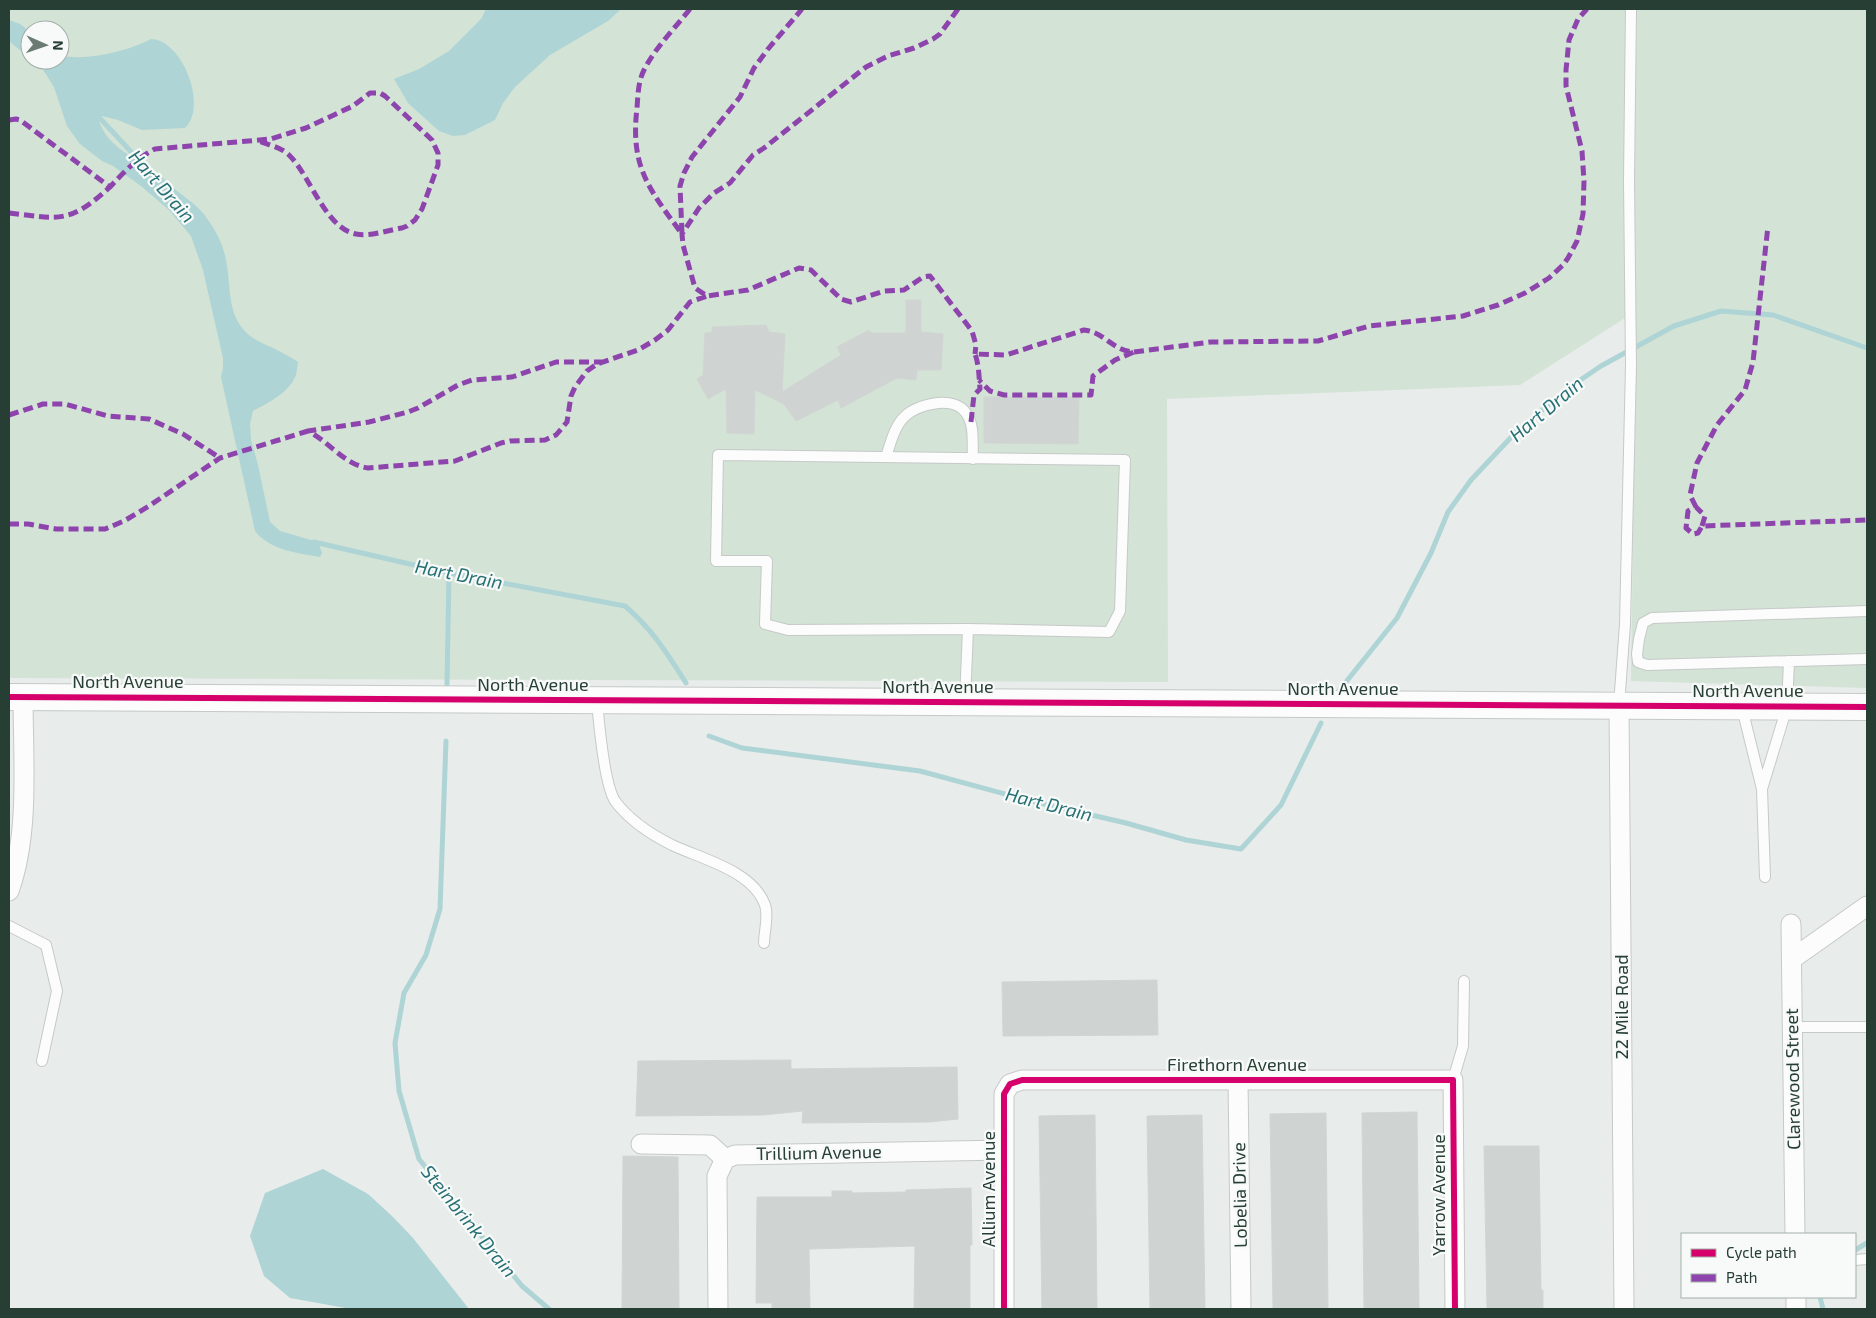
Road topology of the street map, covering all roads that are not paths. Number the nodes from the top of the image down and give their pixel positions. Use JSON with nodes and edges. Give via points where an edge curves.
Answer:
{"nodes":[{"id":1,"x":1631,"y":9,"type":"edge"},
{"id":2,"x":886,"y":458,"type":"junction"},
{"id":3,"x":972,"y":459,"type":"junction"},
{"id":4,"x":1867,"y":611,"type":"edge"},
{"id":5,"x":968,"y":630,"type":"junction"},
{"id":6,"x":1867,"y":659,"type":"edge"},
{"id":7,"x":1789,"y":661,"type":"junction"},
{"id":8,"x":16,"y":697,"type":"edge"},
{"id":9,"x":596,"y":700,"type":"junction"},
{"id":10,"x":965,"y":702,"type":"junction"},
{"id":11,"x":1619,"y":706,"type":"junction"},
{"id":12,"x":1742,"y":706,"type":"junction"},
{"id":13,"x":1787,"y":706,"type":"junction"},
{"id":14,"x":1867,"y":707,"type":"edge"},
{"id":15,"x":1762,"y":790,"type":"junction"},
{"id":16,"x":15,"y":827,"type":"edge"},
{"id":17,"x":1765,"y":877,"type":"dead end"},
{"id":18,"x":10,"y":883,"type":"edge"},
{"id":19,"x":1867,"y":906,"type":"edge"},
{"id":20,"x":1791,"y":924,"type":"dead end"},
{"id":21,"x":9,"y":926,"type":"edge"},
{"id":22,"x":764,"y":943,"type":"dead end"},
{"id":23,"x":1792,"y":960,"type":"junction"},
{"id":24,"x":1464,"y":981,"type":"dead end"},
{"id":25,"x":1793,"y":1027,"type":"junction"},
{"id":26,"x":1867,"y":1027,"type":"edge"},
{"id":27,"x":42,"y":1061,"type":"dead end"},
{"id":28,"x":1022,"y":1080,"type":"joint"},
{"id":29,"x":1238,"y":1080,"type":"junction"},
{"id":30,"x":1452,"y":1080,"type":"junction"},
{"id":31,"x":641,"y":1144,"type":"dead end"},
{"id":32,"x":1004,"y":1150,"type":"junction"},
{"id":33,"x":725,"y":1159,"type":"junction"},
{"id":34,"x":1795,"y":1233,"type":"edge"},
{"id":35,"x":718,"y":1309,"type":"edge"},
{"id":36,"x":1004,"y":1309,"type":"edge"},
{"id":37,"x":1241,"y":1309,"type":"edge"},
{"id":38,"x":1454,"y":1309,"type":"edge"},
{"id":39,"x":1624,"y":1309,"type":"edge"}],
"edges":[{"from":1,"to":11,"type":"lane","via":[[1629,180],[1632,336],[1626,624]]},
{"from":2,"to":3,"type":"lane"},
{"from":2,"to":3,"type":"lane","via":[[892,439],[913,408],[942,402],[961,407],[966,412],[971,422]]},
{"from":2,"to":5,"type":"lane","via":[[718,455],[716,561],[767,561],[765,624],[788,630]]},
{"from":3,"to":5,"type":"lane","via":[[1125,460],[1120,611],[1109,632]]},
{"from":4,"to":7,"type":"lane","via":[[1652,618],[1643,623],[1637,654],[1638,662],[1647,665]]},
{"from":5,"to":10,"type":"lane"},
{"from":6,"to":7,"type":"lane"},
{"from":7,"to":13,"type":"lane"},
{"from":8,"to":9,"type":"street","name":"North Avenue"},
{"from":8,"to":16,"type":"street","via":[[23,786]]},
{"from":9,"to":10,"type":"street","name":"North Avenue"},
{"from":9,"to":22,"type":"lane","via":[[608,785],[615,801],[638,824],[671,844],[734,872],[759,893],[766,907]]},
{"from":10,"to":11,"type":"street","name":"North Avenue"},
{"from":11,"to":12,"type":"street","name":"North Avenue"},
{"from":11,"to":39,"type":"street","name":"22 Mile Road"},
{"from":12,"to":13,"type":"street","name":"North Avenue"},
{"from":12,"to":15,"type":"lane"},
{"from":13,"to":14,"type":"street","name":"North Avenue"},
{"from":13,"to":15,"type":"lane"},
{"from":15,"to":17,"type":"lane"},
{"from":16,"to":18,"type":"street","via":[[17,868]]},
{"from":19,"to":23,"type":"street"},
{"from":20,"to":23,"type":"street","name":"Clarewood Street"},
{"from":21,"to":27,"type":"lane","via":[[46,946],[57,991]]},
{"from":23,"to":25,"type":"street","name":"Clarewood Street"},
{"from":24,"to":30,"type":"lane","via":[[1463,1046]]},
{"from":25,"to":26,"type":"lane"},
{"from":25,"to":34,"type":"street","name":"Clarewood Street"},
{"from":28,"to":29,"type":"street","name":"Firethorn Avenue"},
{"from":28,"to":32,"type":"street","name":"Allium Avenue","via":[[1010,1084],[1004,1094]]},
{"from":29,"to":30,"type":"street","name":"Firethorn Avenue"},
{"from":29,"to":37,"type":"street","name":"Lobelia Drive"},
{"from":30,"to":38,"type":"street","name":"Yarrow Avenue"},
{"from":31,"to":33,"type":"street","via":[[710,1145]]},
{"from":32,"to":33,"type":"street","name":"Trillium Avenue","via":[[735,1155]]},
{"from":32,"to":36,"type":"street","name":"Allium Avenue"},
{"from":33,"to":35,"type":"street","via":[[717,1176]]}]}
